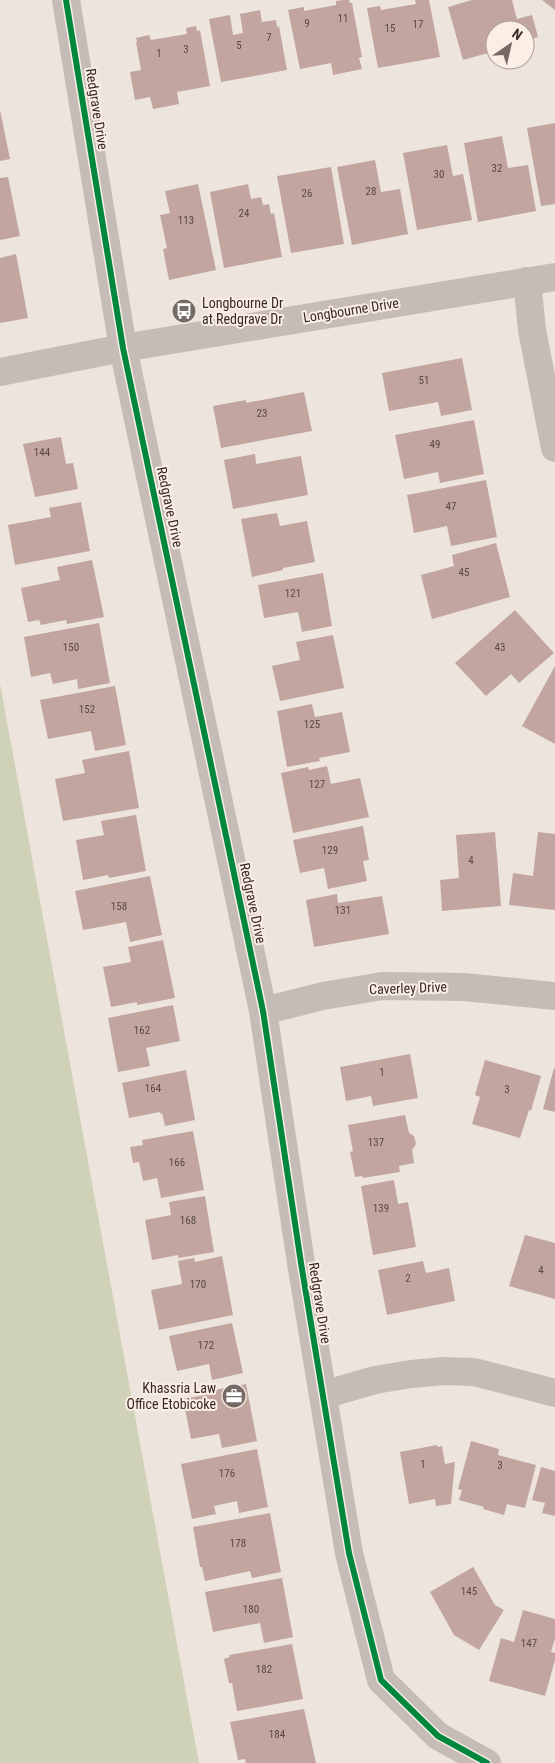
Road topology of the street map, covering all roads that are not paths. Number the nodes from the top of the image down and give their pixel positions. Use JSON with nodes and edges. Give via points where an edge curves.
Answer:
{"nodes":[{"id":1,"x":66,"y":0,"type":"edge"},
{"id":2,"x":555,"y":277,"type":"edge"},
{"id":3,"x":527,"y":281,"type":"junction"},
{"id":4,"x":123,"y":348,"type":"junction"},
{"id":5,"x":0,"y":372,"type":"edge"},
{"id":6,"x":555,"y":448,"type":"edge"},
{"id":7,"x":555,"y":996,"type":"edge"},
{"id":8,"x":263,"y":1011,"type":"junction"},
{"id":9,"x":555,"y":1393,"type":"edge"},
{"id":10,"x":323,"y":1395,"type":"junction"},
{"id":11,"x":487,"y":1763,"type":"edge"}],
"edges":[{"from":1,"to":4,"type":"street","name":"Redgrave Drive"},
{"from":2,"to":3,"type":"street","name":"Longbourne Drive"},
{"from":3,"to":4,"type":"street","name":"Longbourne Drive"},
{"from":3,"to":6,"type":"street","via":[[532,330]]},
{"from":4,"to":5,"type":"street","name":"Longbourne Drive"},
{"from":4,"to":8,"type":"street","name":"Redgrave Drive"},
{"from":7,"to":8,"type":"street","name":"Caverley Drive","via":[[464,987],[382,986]]},
{"from":8,"to":10,"type":"street","name":"Redgrave Drive"},
{"from":9,"to":10,"type":"street","via":[[474,1372],[444,1371],[376,1380]]},
{"from":10,"to":11,"type":"street","name":"Redgrave Drive","via":[[349,1553],[380,1680],[438,1736]]}]}
